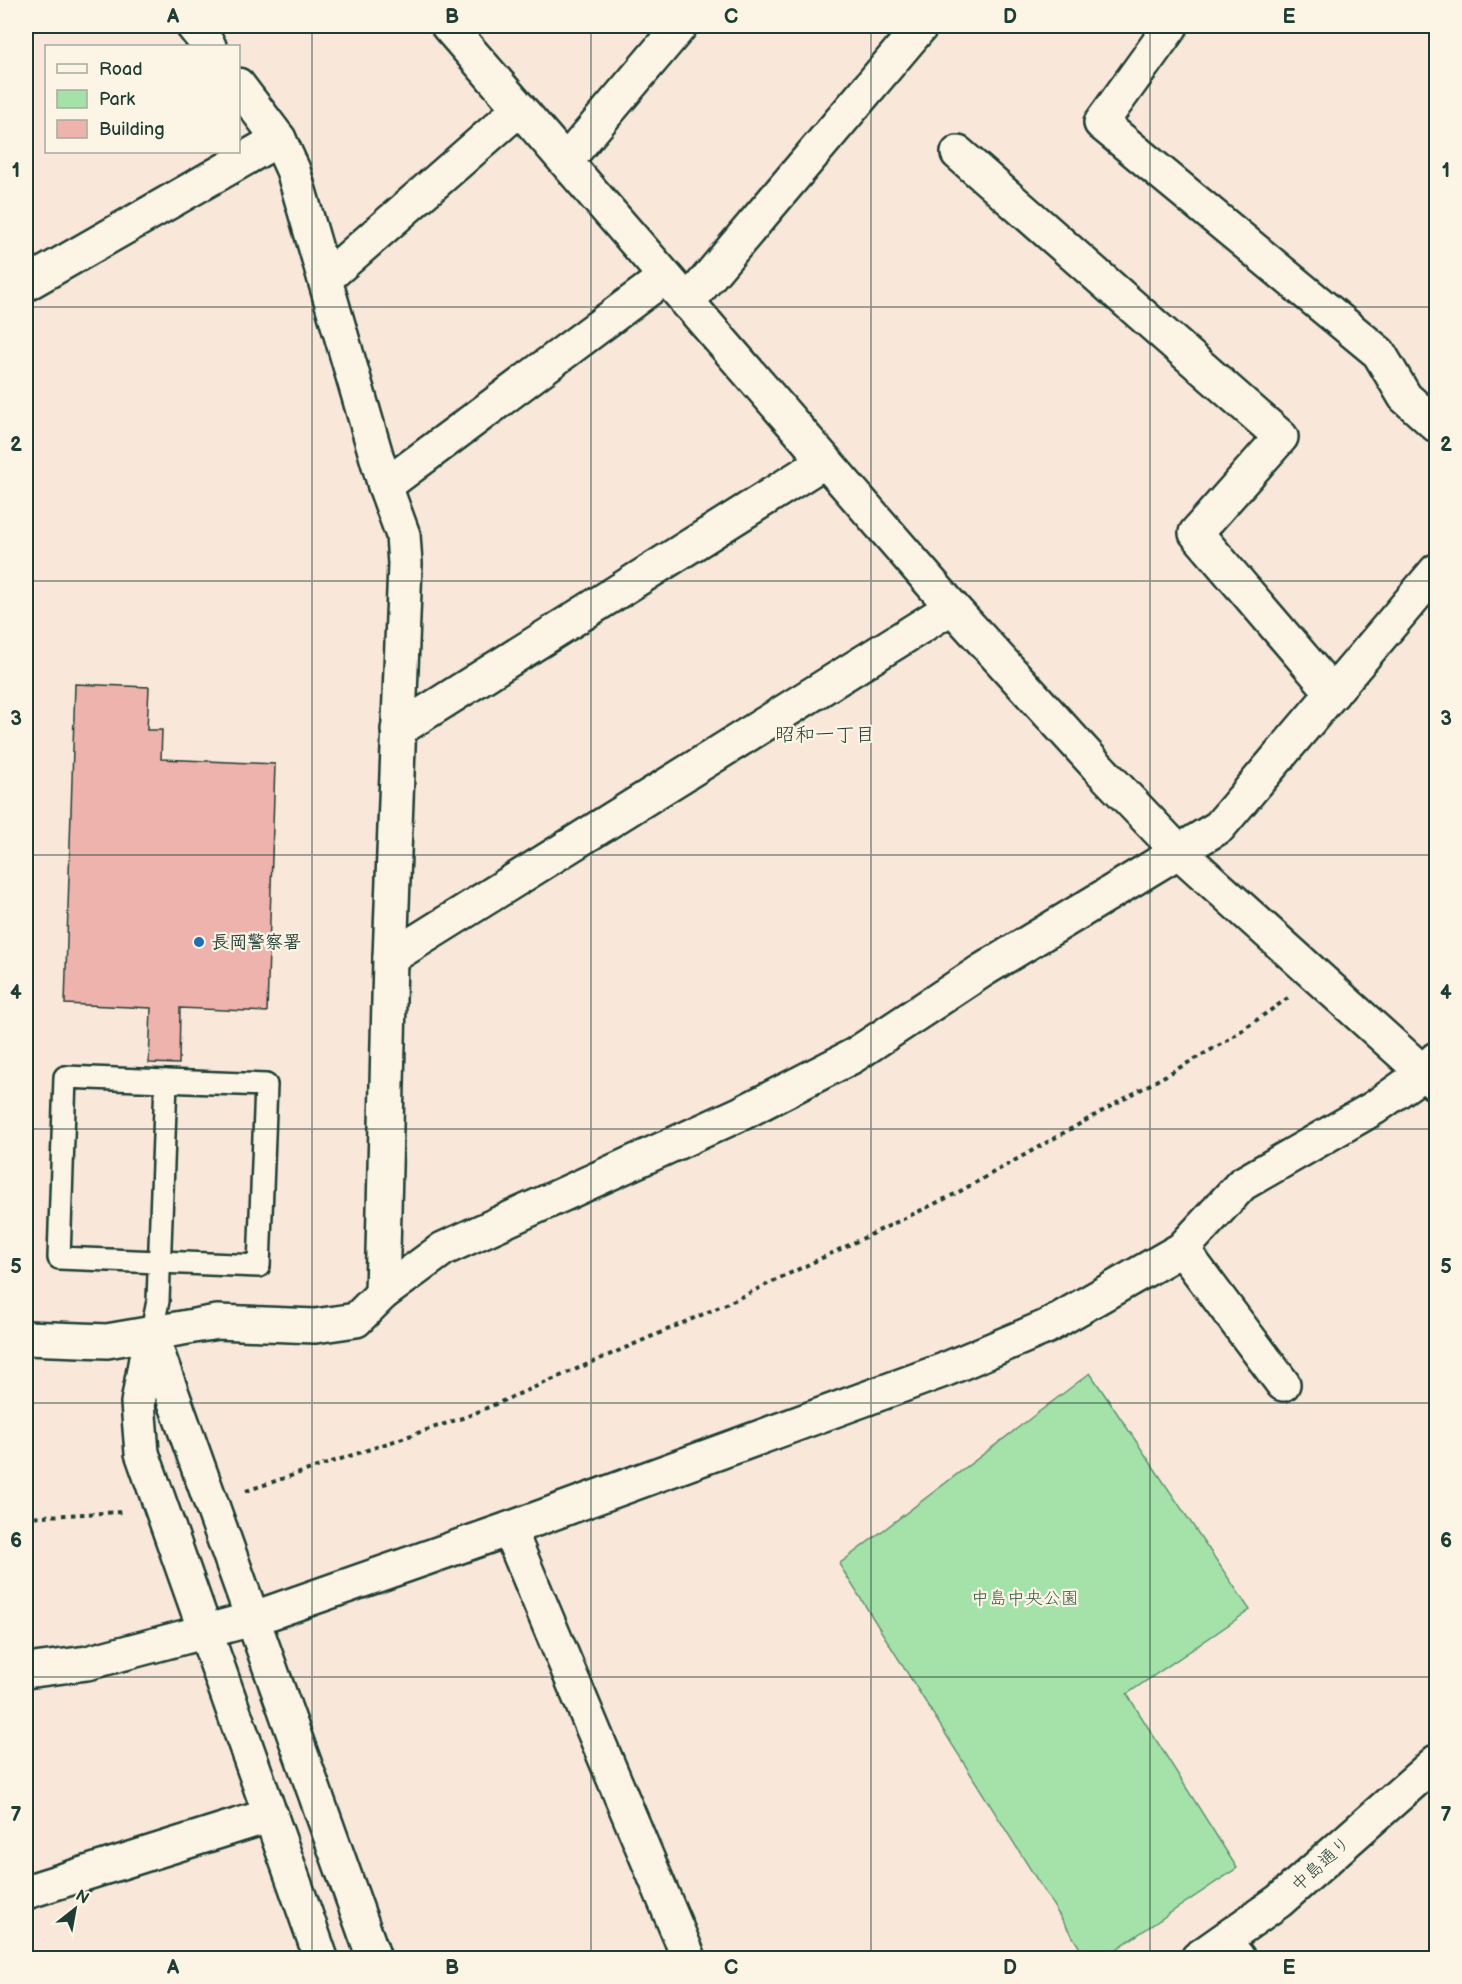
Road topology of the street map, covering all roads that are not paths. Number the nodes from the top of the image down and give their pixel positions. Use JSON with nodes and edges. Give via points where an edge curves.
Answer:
{"nodes":[{"id":1,"x":193,"y":26,"type":"edge"},
{"id":2,"x":448,"y":26,"type":"edge"},
{"id":3,"x":680,"y":26,"type":"edge"},
{"id":4,"x":921,"y":26,"type":"edge"},
{"id":5,"x":1171,"y":26,"type":"edge"},
{"id":6,"x":208,"y":45,"type":"edge"},
{"id":7,"x":240,"y":88,"type":"edge"},
{"id":8,"x":519,"y":109,"type":"junction"},
{"id":9,"x":279,"y":139,"type":"junction"},
{"id":10,"x":958,"y":153,"type":"dead end"},
{"id":11,"x":566,"y":161,"type":"junction"},
{"id":12,"x":665,"y":277,"type":"junction"},
{"id":13,"x":325,"y":279,"type":"junction"},
{"id":14,"x":26,"y":284,"type":"edge"},
{"id":15,"x":687,"y":303,"type":"junction"},
{"id":16,"x":1437,"y":425,"type":"edge"},
{"id":17,"x":825,"y":461,"type":"junction"},
{"id":18,"x":385,"y":486,"type":"junction"},
{"id":19,"x":1437,"y":571,"type":"edge"},
{"id":20,"x":952,"y":607,"type":"junction"},
{"id":21,"x":1333,"y":693,"type":"junction"},
{"id":22,"x":398,"y":730,"type":"junction"},
{"id":23,"x":1177,"y":850,"type":"junction"},
{"id":24,"x":390,"y":958,"type":"junction"},
{"id":25,"x":1432,"y":1072,"type":"edge"},
{"id":26,"x":166,"y":1081,"type":"junction"},
{"id":27,"x":1182,"y":1248,"type":"junction"},
{"id":28,"x":159,"y":1262,"type":"junction"},
{"id":29,"x":382,"y":1294,"type":"junction"},
{"id":30,"x":150,"y":1335,"type":"junction"},
{"id":31,"x":26,"y":1338,"type":"edge"},
{"id":32,"x":1283,"y":1384,"type":"dead end"},
{"id":33,"x":509,"y":1529,"type":"junction"},
{"id":34,"x":252,"y":1619,"type":"junction"},
{"id":35,"x":202,"y":1631,"type":"junction"},
{"id":36,"x":26,"y":1671,"type":"edge"},
{"id":37,"x":1437,"y":1761,"type":"edge"},
{"id":38,"x":271,"y":1815,"type":"junction"},
{"id":39,"x":26,"y":1892,"type":"edge"},
{"id":40,"x":1220,"y":1953,"type":"edge"},
{"id":41,"x":321,"y":1959,"type":"edge"},
{"id":42,"x":374,"y":1959,"type":"edge"},
{"id":43,"x":688,"y":1959,"type":"edge"}],
"edges":[{"from":1,"to":6,"type":"street"},
{"from":2,"to":8,"type":"street"},
{"from":3,"to":11,"type":"street"},
{"from":4,"to":15,"type":"street"},
{"from":5,"to":16,"type":"street","via":[[1101,123],[1378,353],[1405,397]]},
{"from":7,"to":9,"type":"street"},
{"from":8,"to":11,"type":"street"},
{"from":8,"to":13,"type":"street"},
{"from":9,"to":13,"type":"street","via":[[293,170]]},
{"from":9,"to":14,"type":"street"},
{"from":10,"to":21,"type":"street","via":[[1281,436],[1196,533]]},
{"from":11,"to":12,"type":"street"},
{"from":12,"to":15,"type":"street"},
{"from":12,"to":18,"type":"street"},
{"from":13,"to":18,"type":"street"},
{"from":15,"to":17,"type":"street"},
{"from":17,"to":20,"type":"street"},
{"from":17,"to":22,"type":"street"},
{"from":18,"to":22,"type":"street","via":[[403,535],[405,564]]},
{"from":19,"to":21,"type":"street"},
{"from":20,"to":23,"type":"street"},
{"from":20,"to":24,"type":"street"},
{"from":21,"to":23,"type":"street","via":[[1219,827]]},
{"from":22,"to":24,"type":"street"},
{"from":23,"to":25,"type":"street","via":[[1313,974]]},
{"from":23,"to":29,"type":"street","via":[[853,1056],[742,1113],[443,1249]]},
{"from":24,"to":29,"type":"street"},
{"from":25,"to":27,"type":"street","via":[[1242,1184]]},
{"from":26,"to":28,"type":"lane"},
{"from":26,"to":28,"type":"lane","via":[[266,1085],[259,1266]]},
{"from":26,"to":28,"type":"lane","via":[[65,1077],[59,1258]]},
{"from":27,"to":32,"type":"street"},
{"from":27,"to":33,"type":"street","via":[[1046,1327],[954,1366]]},
{"from":28,"to":30,"type":"lane","via":[[158,1301]]},
{"from":29,"to":30,"type":"street","via":[[356,1320],[315,1326],[217,1322]]},
{"from":30,"to":31,"type":"street","via":[[107,1341]]},
{"from":30,"to":34,"type":"street"},
{"from":30,"to":35,"type":"street","via":[[138,1402],[142,1453]]},
{"from":33,"to":34,"type":"street"},
{"from":33,"to":43,"type":"street"},
{"from":34,"to":35,"type":"street"},
{"from":34,"to":42,"type":"street"},
{"from":35,"to":36,"type":"street","via":[[87,1663]]},
{"from":35,"to":38,"type":"street"},
{"from":37,"to":40,"type":"street","name":"中島通り"},
{"from":38,"to":39,"type":"street"},
{"from":38,"to":41,"type":"street"}]}
